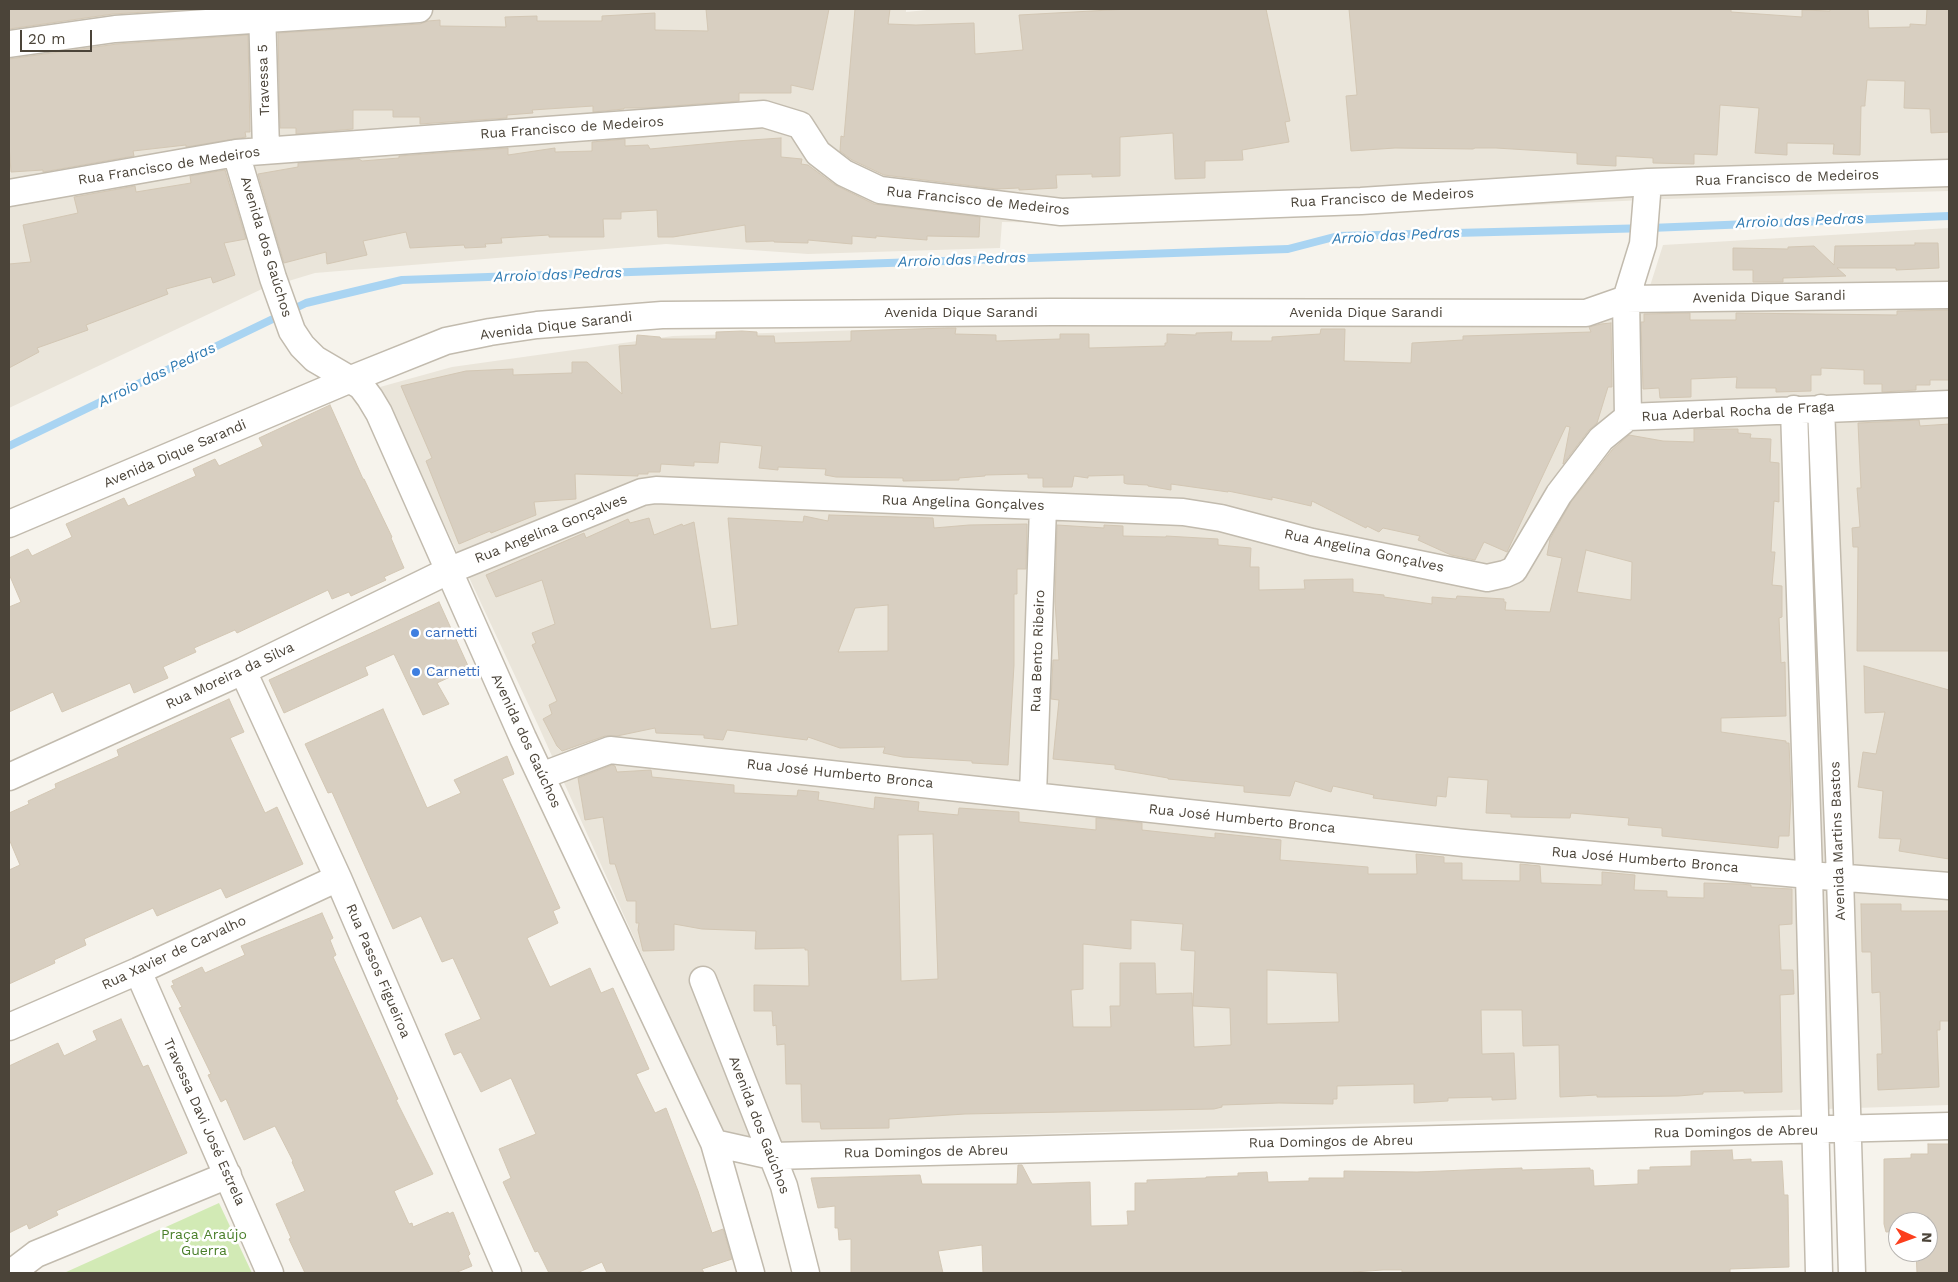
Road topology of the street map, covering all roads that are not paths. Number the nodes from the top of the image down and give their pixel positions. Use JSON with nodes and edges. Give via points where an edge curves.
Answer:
{"nodes":[{"id":1,"x":419,"y":9,"type":"edge"},
{"id":2,"x":262,"y":14,"type":"edge"},
{"id":3,"x":9,"y":44,"type":"edge"},
{"id":4,"x":266,"y":150,"type":"junction"},
{"id":5,"x":236,"y":152,"type":"junction"},
{"id":6,"x":1949,"y":173,"type":"edge"},
{"id":7,"x":9,"y":193,"type":"edge"},
{"id":8,"x":1647,"y":194,"type":"junction"},
{"id":9,"x":1949,"y":295,"type":"edge"},
{"id":10,"x":1626,"y":300,"type":"junction"},
{"id":11,"x":351,"y":379,"type":"junction"},
{"id":12,"x":1949,"y":404,"type":"edge"},
{"id":13,"x":1821,"y":408,"type":"junction"},
{"id":14,"x":1794,"y":409,"type":"junction"},
{"id":15,"x":1628,"y":417,"type":"junction"},
{"id":16,"x":1043,"y":507,"type":"junction"},
{"id":17,"x":9,"y":524,"type":"edge"},
{"id":18,"x":448,"y":571,"type":"junction"},
{"id":19,"x":1487,"y":578,"type":"joint"},
{"id":20,"x":243,"y":671,"type":"junction"},
{"id":21,"x":541,"y":776,"type":"junction"},
{"id":22,"x":9,"y":777,"type":"edge"},
{"id":23,"x":1032,"y":795,"type":"junction"},
{"id":24,"x":1809,"y":875,"type":"junction"},
{"id":25,"x":1840,"y":877,"type":"junction"},
{"id":26,"x":338,"y":878,"type":"junction"},
{"id":27,"x":1949,"y":886,"type":"edge"},
{"id":28,"x":138,"y":971,"type":"junction"},
{"id":29,"x":703,"y":980,"type":"dead end"},
{"id":30,"x":9,"y":1027,"type":"edge"},
{"id":31,"x":1949,"y":1126,"type":"edge"},
{"id":32,"x":1847,"y":1129,"type":"junction"},
{"id":33,"x":1815,"y":1130,"type":"junction"},
{"id":34,"x":714,"y":1144,"type":"junction"},
{"id":35,"x":772,"y":1156,"type":"junction"},
{"id":36,"x":228,"y":1175,"type":"junction"},
{"id":37,"x":11,"y":1273,"type":"edge"},
{"id":38,"x":270,"y":1273,"type":"edge"},
{"id":39,"x":508,"y":1273,"type":"edge"},
{"id":40,"x":751,"y":1273,"type":"edge"},
{"id":41,"x":806,"y":1273,"type":"edge"},
{"id":42,"x":1819,"y":1273,"type":"edge"},
{"id":43,"x":1852,"y":1273,"type":"edge"}],
"edges":[{"from":1,"to":2,"type":"street"},
{"from":2,"to":3,"type":"street"},
{"from":2,"to":4,"type":"street","name":"Travessa 5"},
{"from":4,"to":5,"type":"street","name":"Rua Francisco de Medeiros"},
{"from":4,"to":8,"type":"street","name":"Rua Francisco de Medeiros","via":[[764,114],[800,125],[818,153],[844,173],[880,190],[1061,212]]},
{"from":5,"to":7,"type":"street","name":"Rua Francisco de Medeiros"},
{"from":5,"to":11,"type":"street","name":"Avenida dos Gaúchos","via":[[292,330],[315,359]]},
{"from":6,"to":8,"type":"street","name":"Rua Francisco de Medeiros"},
{"from":8,"to":10,"type":"street","via":[[1643,244]]},
{"from":9,"to":10,"type":"street","name":"Avenida Dique Sarandi"},
{"from":10,"to":11,"type":"street","name":"Avenida Dique Sarandi","via":[[1586,313],[653,315],[536,325],[446,341]]},
{"from":10,"to":15,"type":"street"},
{"from":11,"to":17,"type":"street","name":"Avenida Dique Sarandi"},
{"from":11,"to":18,"type":"street","name":"Avenida dos Gaúchos","via":[[361,386],[379,413]]},
{"from":12,"to":13,"type":"street","name":"Rua Aderbal Rocha de Fraga"},
{"from":13,"to":14,"type":"street","name":"Rua Aderbal Rocha de Fraga"},
{"from":13,"to":25,"type":"street","name":"Avenida Martins Bastos"},
{"from":14,"to":15,"type":"street","name":"Rua Aderbal Rocha de Fraga"},
{"from":14,"to":24,"type":"street"},
{"from":15,"to":19,"type":"street","name":"Rua Aderbal Rocha de Fraga","via":[[1600,439],[1559,494],[1514,570]]},
{"from":16,"to":18,"type":"street","name":"Rua Angelina Gonçalves","via":[[656,490],[630,496]]},
{"from":16,"to":19,"type":"street","name":"Rua Angelina Gonçalves","via":[[1183,512],[1221,518],[1312,542]]},
{"from":16,"to":23,"type":"street","name":"Rua Bento Ribeiro"},
{"from":18,"to":20,"type":"street","name":"Rua Moreira da Silva"},
{"from":18,"to":21,"type":"street","name":"Avenida dos Gaúchos"},
{"from":20,"to":22,"type":"street","name":"Rua Moreira da Silva"},
{"from":20,"to":26,"type":"street","name":"Rua Passos Figueiroa"},
{"from":21,"to":23,"type":"street","name":"Rua José Humberto Bronca","via":[[610,750]]},
{"from":21,"to":34,"type":"street","name":"Avenida dos Gaúchos"},
{"from":23,"to":24,"type":"street","name":"Rua José Humberto Bronca","via":[[1464,843]]},
{"from":24,"to":25,"type":"street","name":"Rua José Humberto Bronca"},
{"from":24,"to":33,"type":"street"},
{"from":25,"to":27,"type":"street","name":"Rua José Humberto Bronca"},
{"from":25,"to":32,"type":"street","name":"Avenida Martins Bastos"},
{"from":26,"to":28,"type":"street","name":"Rua Xavier de Carvalho"},
{"from":26,"to":39,"type":"street","name":"Rua Passos Figueiroa"},
{"from":28,"to":30,"type":"street","name":"Rua Xavier de Carvalho"},
{"from":28,"to":36,"type":"street","name":"Travessa Davi José Estrela"},
{"from":29,"to":35,"type":"street","name":"Avenida dos Gaúchos"},
{"from":31,"to":32,"type":"street","name":"Rua Domingos de Abreu"},
{"from":32,"to":33,"type":"street","name":"Rua Domingos de Abreu"},
{"from":32,"to":43,"type":"street","name":"Avenida Martins Bastos"},
{"from":33,"to":35,"type":"street","name":"Rua Domingos de Abreu"},
{"from":33,"to":42,"type":"street"},
{"from":34,"to":35,"type":"street","name":"Rua Domingos de Abreu"},
{"from":34,"to":40,"type":"street","name":"Avenida dos Gaúchos"},
{"from":35,"to":41,"type":"street","name":"Avenida dos Gaúchos","via":[[784,1186]]},
{"from":36,"to":37,"type":"street","via":[[36,1254]]},
{"from":36,"to":38,"type":"street","name":"Travessa Davi José Estrela"}]}
